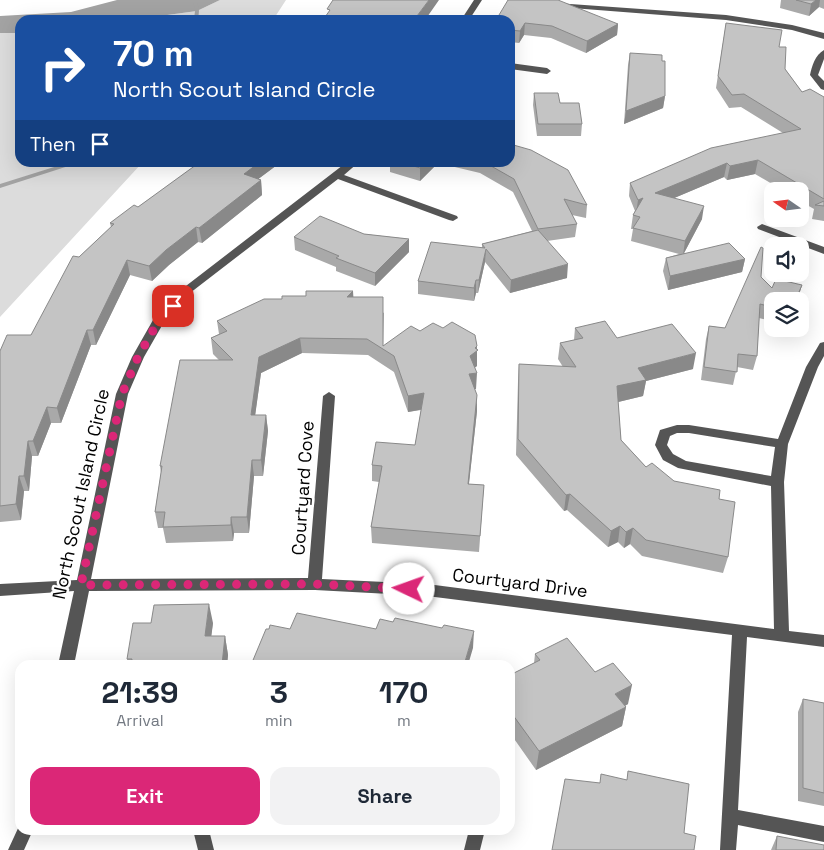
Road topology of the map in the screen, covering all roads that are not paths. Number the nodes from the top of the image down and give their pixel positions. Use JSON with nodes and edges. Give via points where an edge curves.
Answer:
{"nodes":[{"id":1,"x":478,"y":0,"type":"edge"},
{"id":2,"x":546,"y":3,"type":"edge"},
{"id":3,"x":468,"y":15,"type":"edge"},
{"id":4,"x":824,"y":36,"type":"edge"},
{"id":5,"x":824,"y":54,"type":"edge"},
{"id":6,"x":515,"y":67,"type":"edge"},
{"id":7,"x":546,"y":71,"type":"dead end"},
{"id":8,"x":824,"y":87,"type":"edge"},
{"id":9,"x":348,"y":167,"type":"edge"},
{"id":10,"x":338,"y":176,"type":"junction"},
{"id":11,"x":453,"y":218,"type":"dead end"},
{"id":12,"x":762,"y":227,"type":"dead end"},
{"id":13,"x":824,"y":250,"type":"edge"},
{"id":14,"x":824,"y":346,"type":"edge"},
{"id":15,"x":329,"y":396,"type":"dead end"},
{"id":16,"x":782,"y":444,"type":"junction"},
{"id":17,"x":776,"y":482,"type":"junction"},
{"id":18,"x":315,"y":584,"type":"junction"},
{"id":19,"x":81,"y":585,"type":"junction"},
{"id":20,"x":0,"y":590,"type":"edge"},
{"id":21,"x":740,"y":630,"type":"junction"},
{"id":22,"x":782,"y":635,"type":"junction"},
{"id":23,"x":824,"y":641,"type":"edge"},
{"id":24,"x":67,"y":660,"type":"edge"},
{"id":25,"x":730,"y":816,"type":"junction"},
{"id":26,"x":824,"y":834,"type":"edge"},
{"id":27,"x":22,"y":835,"type":"edge"},
{"id":28,"x":202,"y":835,"type":"edge"},
{"id":29,"x":476,"y":835,"type":"edge"},
{"id":30,"x":16,"y":850,"type":"edge"},
{"id":31,"x":206,"y":850,"type":"edge"},
{"id":32,"x":472,"y":850,"type":"edge"},
{"id":33,"x":728,"y":850,"type":"edge"}],
"edges":[{"from":1,"to":3,"type":"street"},
{"from":2,"to":4,"type":"street","via":[[743,20]]},
{"from":5,"to":8,"type":"street","via":[[814,75]]},
{"from":6,"to":7,"type":"street"},
{"from":9,"to":10,"type":"street","name":"North Scout Island Circle"},
{"from":10,"to":11,"type":"street"},
{"from":10,"to":19,"type":"street","name":"North Scout Island Circle","via":[[186,291],[159,320],[122,394]]},
{"from":12,"to":13,"type":"street"},
{"from":14,"to":16,"type":"street","via":[[812,367]]},
{"from":15,"to":18,"type":"street","name":"Courtyard Cove"},
{"from":16,"to":17,"type":"street"},
{"from":16,"to":17,"type":"street","via":[[677,429],[664,433],[661,445],[668,457],[683,465]]},
{"from":17,"to":22,"type":"street"},
{"from":18,"to":19,"type":"street","name":"Courtyard Drive"},
{"from":18,"to":21,"type":"street","name":"Courtyard Drive","via":[[427,590]]},
{"from":19,"to":20,"type":"street","name":"Courtyard Drive"},
{"from":19,"to":24,"type":"street","name":"North Scout Island Circle"},
{"from":21,"to":22,"type":"street","name":"Courtyard Drive"},
{"from":21,"to":25,"type":"street"},
{"from":22,"to":23,"type":"street","name":"Courtyard Drive"},
{"from":25,"to":26,"type":"street"},
{"from":25,"to":33,"type":"street"},
{"from":27,"to":30,"type":"street"},
{"from":28,"to":31,"type":"street"},
{"from":29,"to":32,"type":"street"}]}
